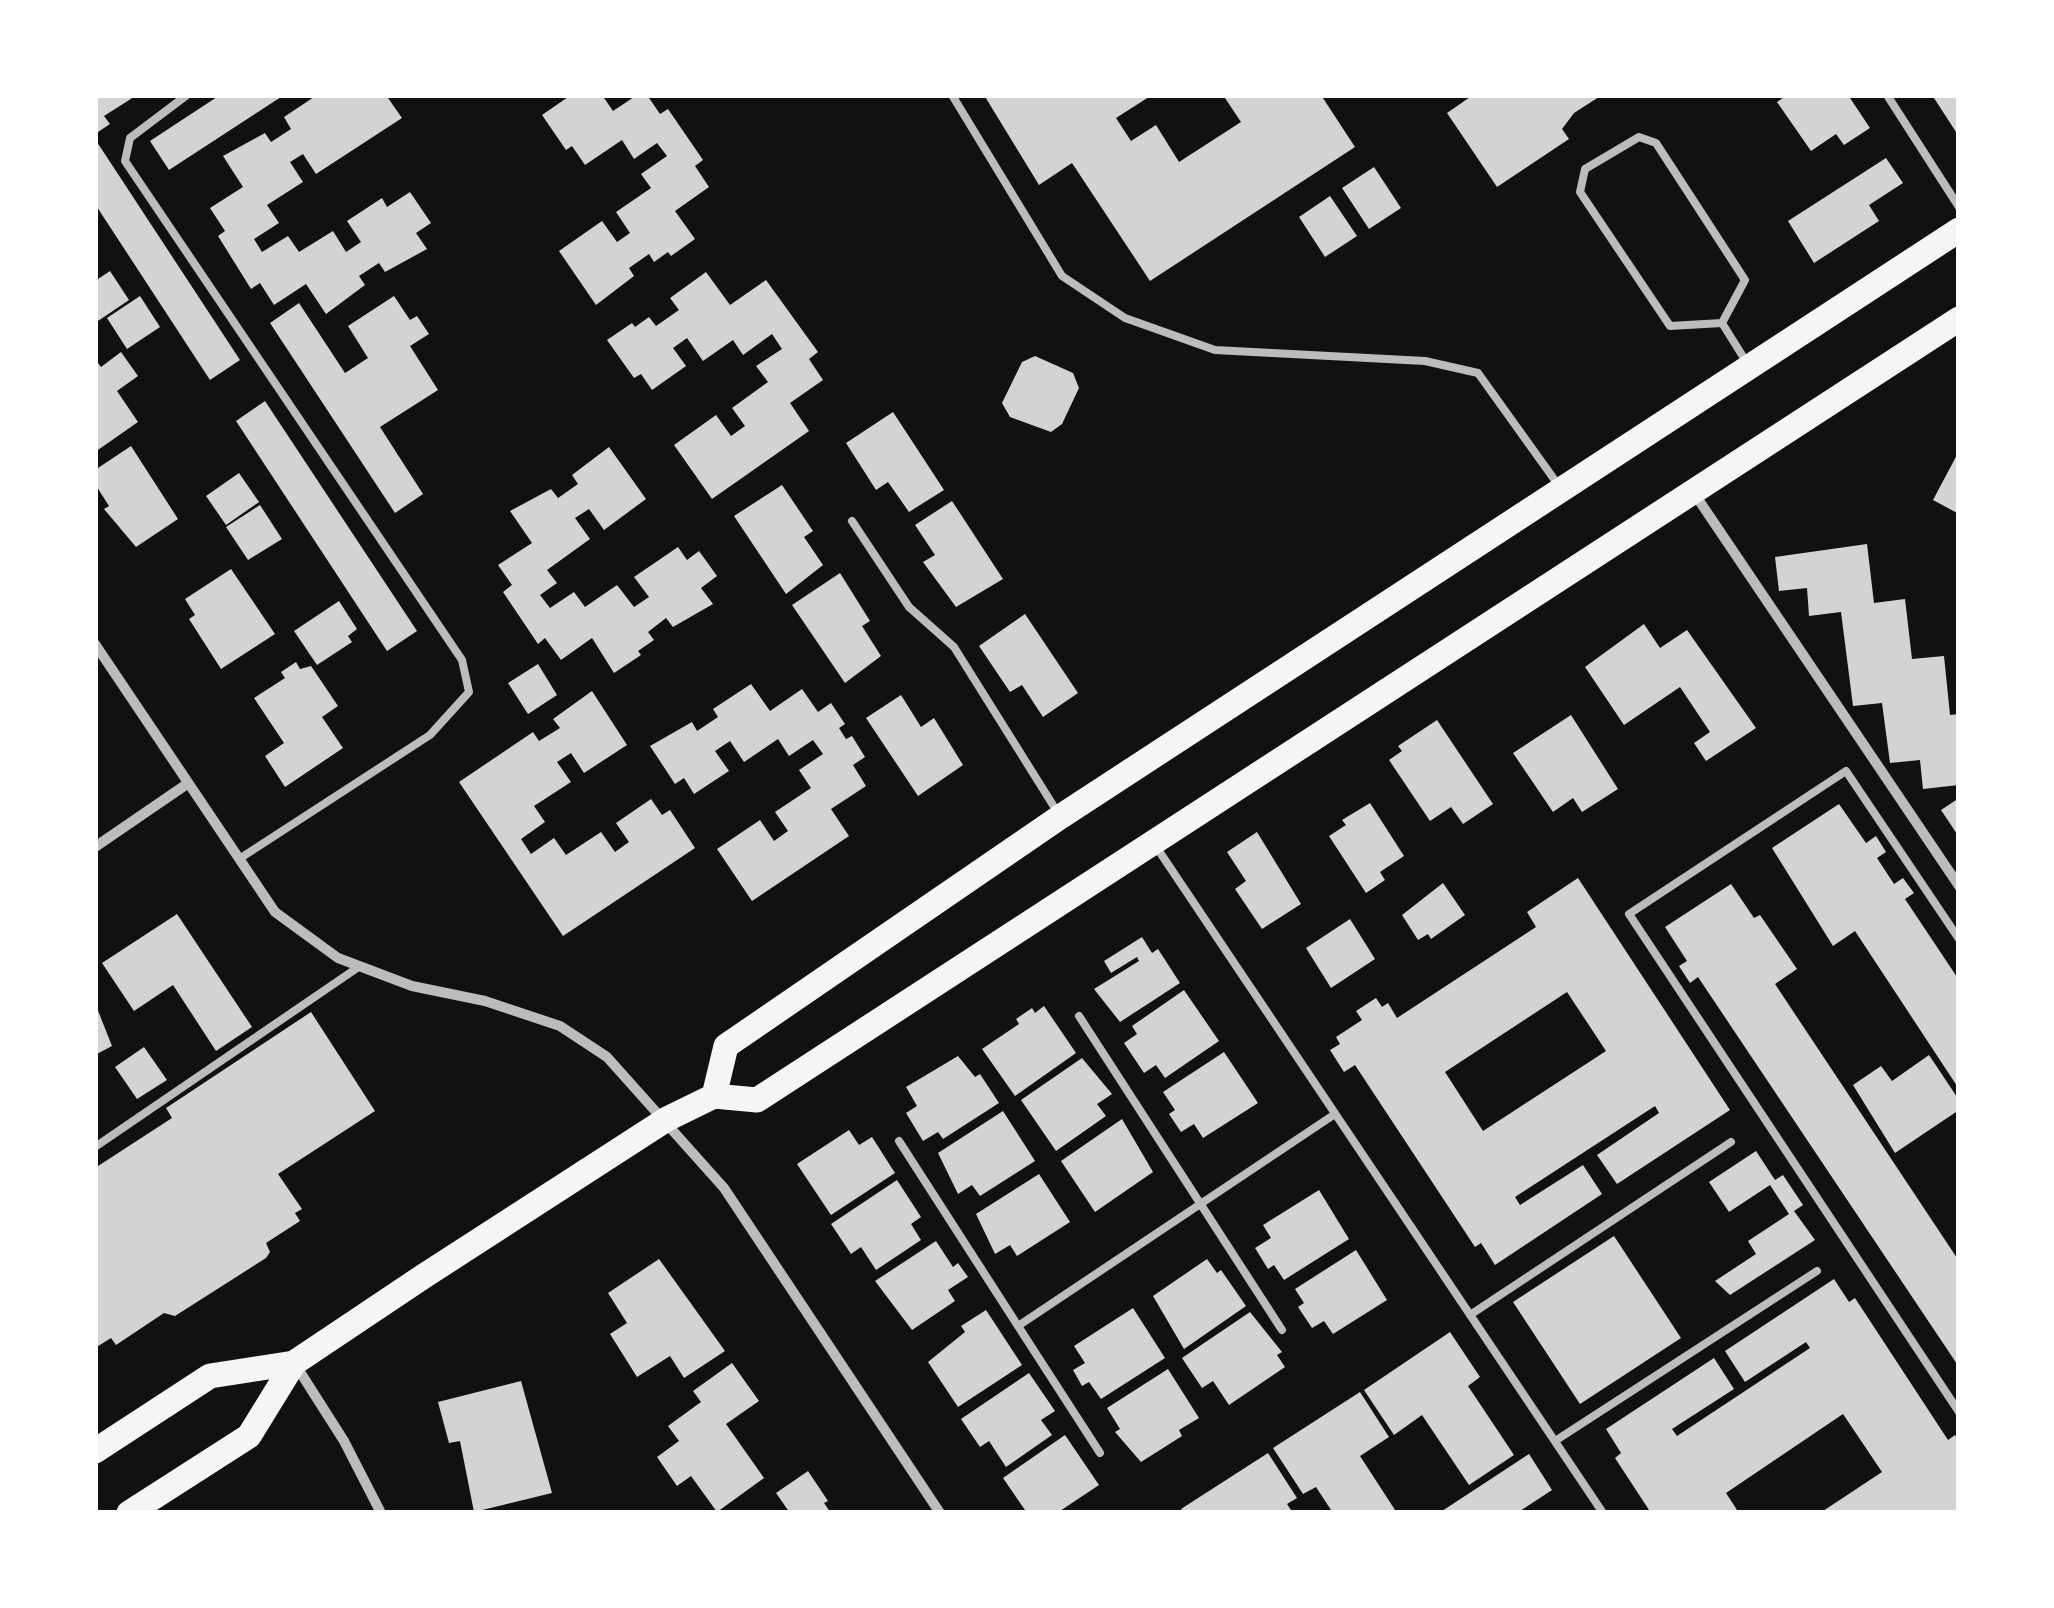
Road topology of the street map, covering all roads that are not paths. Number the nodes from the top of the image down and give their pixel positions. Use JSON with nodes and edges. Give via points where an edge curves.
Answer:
{"nodes":[{"id":1,"x":187,"y":95,"type":"edge"},
{"id":2,"x":952,"y":95,"type":"edge"},
{"id":3,"x":1887,"y":95,"type":"edge"},
{"id":4,"x":1959,"y":207,"type":"edge"},
{"id":5,"x":1959,"y":230,"type":"edge"},
{"id":6,"x":1959,"y":319,"type":"edge"},
{"id":7,"x":1722,"y":323,"type":"junction"},
{"id":8,"x":1750,"y":367,"type":"junction"},
{"id":9,"x":1562,"y":490,"type":"junction"},
{"id":10,"x":1693,"y":491,"type":"junction"},
{"id":11,"x":852,"y":520,"type":"dead end"},
{"id":12,"x":95,"y":644,"type":"edge"},
{"id":13,"x":187,"y":784,"type":"junction"},
{"id":14,"x":1060,"y":816,"type":"junction"},
{"id":15,"x":1153,"y":842,"type":"junction"},
{"id":16,"x":95,"y":848,"type":"edge"},
{"id":17,"x":238,"y":860,"type":"junction"},
{"id":18,"x":1959,"y":886,"type":"edge"},
{"id":19,"x":1959,"y":940,"type":"edge"},
{"id":20,"x":360,"y":966,"type":"junction"},
{"id":21,"x":1079,"y":1016,"type":"dead end"},
{"id":22,"x":714,"y":1096,"type":"junction"},
{"id":23,"x":1336,"y":1114,"type":"junction"},
{"id":24,"x":667,"y":1120,"type":"junction"},
{"id":25,"x":899,"y":1141,"type":"dead end"},
{"id":26,"x":1732,"y":1142,"type":"dead end"},
{"id":27,"x":95,"y":1148,"type":"edge"},
{"id":28,"x":1201,"y":1204,"type":"junction"},
{"id":29,"x":1816,"y":1271,"type":"dead end"},
{"id":30,"x":1470,"y":1315,"type":"junction"},
{"id":31,"x":1018,"y":1326,"type":"junction"},
{"id":32,"x":1282,"y":1330,"type":"dead end"},
{"id":33,"x":294,"y":1363,"type":"junction"},
{"id":34,"x":1959,"y":1412,"type":"edge"},
{"id":35,"x":1555,"y":1442,"type":"junction"},
{"id":36,"x":95,"y":1452,"type":"edge"},
{"id":37,"x":1100,"y":1454,"type":"dead end"},
{"id":38,"x":129,"y":1513,"type":"edge"},
{"id":39,"x":381,"y":1513,"type":"edge"},
{"id":40,"x":940,"y":1513,"type":"edge"},
{"id":41,"x":1603,"y":1513,"type":"edge"}],
"edges":[{"from":1,"to":17,"type":"lane","via":[[130,138],[125,161],[462,660],[469,692],[430,735]]},
{"from":2,"to":9,"type":"lane","via":[[1062,276],[1125,318],[1215,350],[1424,361],[1478,372]]},
{"from":3,"to":4,"type":"lane"},
{"from":5,"to":8,"type":"main road"},
{"from":6,"to":10,"type":"main road"},
{"from":7,"to":7,"type":"lane","via":[[1745,280],[1656,143],[1639,137],[1585,168],[1580,192],[1670,326]]},
{"from":7,"to":8,"type":"lane"},
{"from":8,"to":9,"type":"main road"},
{"from":9,"to":14,"type":"main road"},
{"from":10,"to":15,"type":"main road"},
{"from":10,"to":18,"type":"street"},
{"from":11,"to":14,"type":"lane","via":[[909,606],[954,646]]},
{"from":12,"to":13,"type":"street"},
{"from":13,"to":16,"type":"street"},
{"from":13,"to":17,"type":"street"},
{"from":14,"to":22,"type":"main road","via":[[726,1046]]},
{"from":15,"to":22,"type":"main road","via":[[757,1100]]},
{"from":15,"to":23,"type":"lane"},
{"from":17,"to":20,"type":"street","via":[[275,912],[338,958]]},
{"from":19,"to":34,"type":"lane","via":[[1846,771],[1629,914]]},
{"from":20,"to":24,"type":"street","via":[[560,1026],[607,1057]]},
{"from":20,"to":27,"type":"lane"},
{"from":21,"to":28,"type":"lane"},
{"from":22,"to":24,"type":"main road"},
{"from":23,"to":28,"type":"lane"},
{"from":23,"to":30,"type":"lane"},
{"from":24,"to":33,"type":"main road"},
{"from":24,"to":40,"type":"street","via":[[724,1188]]},
{"from":25,"to":31,"type":"lane"},
{"from":26,"to":30,"type":"lane"},
{"from":28,"to":31,"type":"lane"},
{"from":28,"to":32,"type":"lane"},
{"from":29,"to":35,"type":"lane"},
{"from":30,"to":35,"type":"lane"},
{"from":31,"to":37,"type":"lane"},
{"from":33,"to":36,"type":"main road","via":[[210,1376]]},
{"from":33,"to":38,"type":"main road","via":[[248,1436]]},
{"from":33,"to":39,"type":"street"},
{"from":35,"to":41,"type":"lane"}]}
